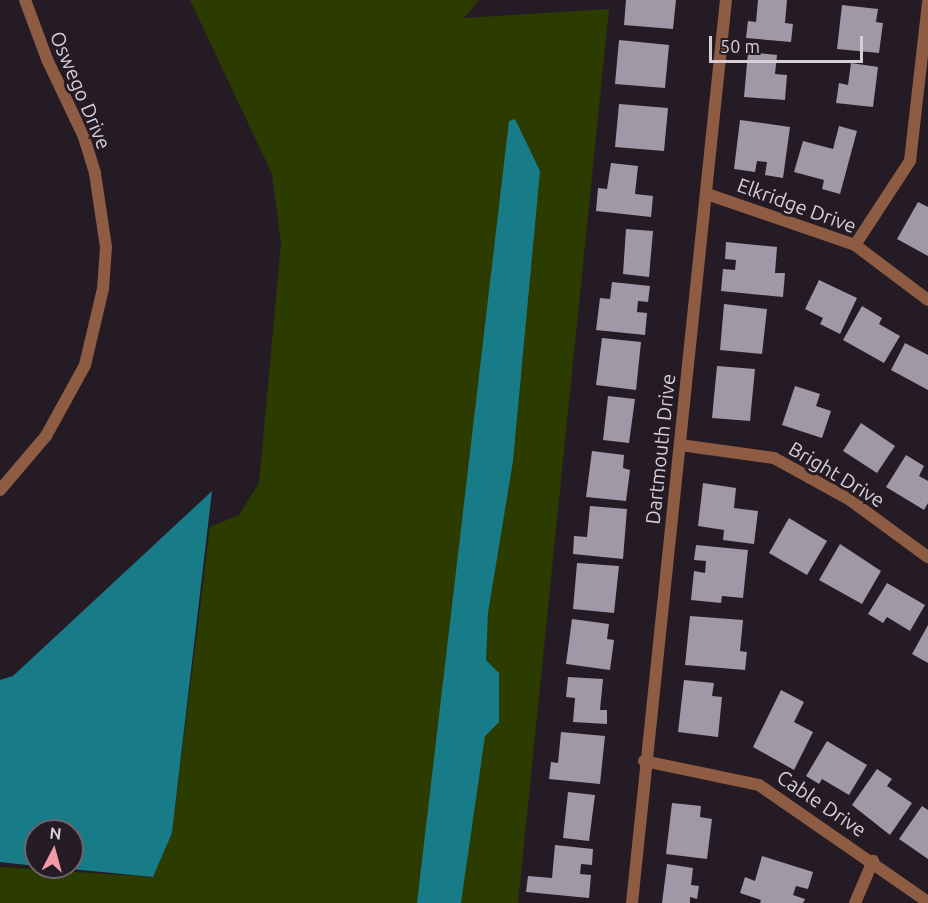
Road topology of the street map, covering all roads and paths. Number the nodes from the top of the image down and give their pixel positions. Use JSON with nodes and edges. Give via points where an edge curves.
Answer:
{"nodes":[{"id":1,"x":25,"y":0,"type":"edge"},
{"id":2,"x":726,"y":0,"type":"edge"},
{"id":3,"x":928,"y":2,"type":"edge"},
{"id":4,"x":707,"y":194,"type":"junction"},
{"id":5,"x":855,"y":245,"type":"junction"},
{"id":6,"x":928,"y":300,"type":"edge"},
{"id":7,"x":680,"y":445,"type":"junction"},
{"id":8,"x":0,"y":490,"type":"edge"},
{"id":9,"x":928,"y":557,"type":"edge"},
{"id":10,"x":644,"y":762,"type":"junction"},
{"id":11,"x":873,"y":861,"type":"junction"},
{"id":12,"x":928,"y":902,"type":"edge"},
{"id":13,"x":632,"y":903,"type":"edge"},
{"id":14,"x":855,"y":903,"type":"edge"}],
"edges":[{"from":1,"to":8,"type":"street","name":"Oswego Drive","via":[[47,59],[84,137],[95,173],[106,247],[103,289],[85,365],[46,436]]},
{"from":2,"to":4,"type":"street","name":"Dartmouth Drive"},
{"from":3,"to":5,"type":"street","via":[[910,160]]},
{"from":4,"to":5,"type":"street","name":"Elkridge Drive"},
{"from":4,"to":7,"type":"street","name":"Dartmouth Drive"},
{"from":5,"to":6,"type":"street","name":"Elkridge Drive"},
{"from":7,"to":9,"type":"street","name":"Bright Drive","via":[[774,458],[850,500]]},
{"from":7,"to":10,"type":"street","name":"Dartmouth Drive"},
{"from":10,"to":11,"type":"street","name":"Cable Drive","via":[[759,785]]},
{"from":10,"to":13,"type":"street","name":"Dartmouth Drive"},
{"from":11,"to":12,"type":"street","name":"Cable Drive"},
{"from":11,"to":14,"type":"street"}]}
